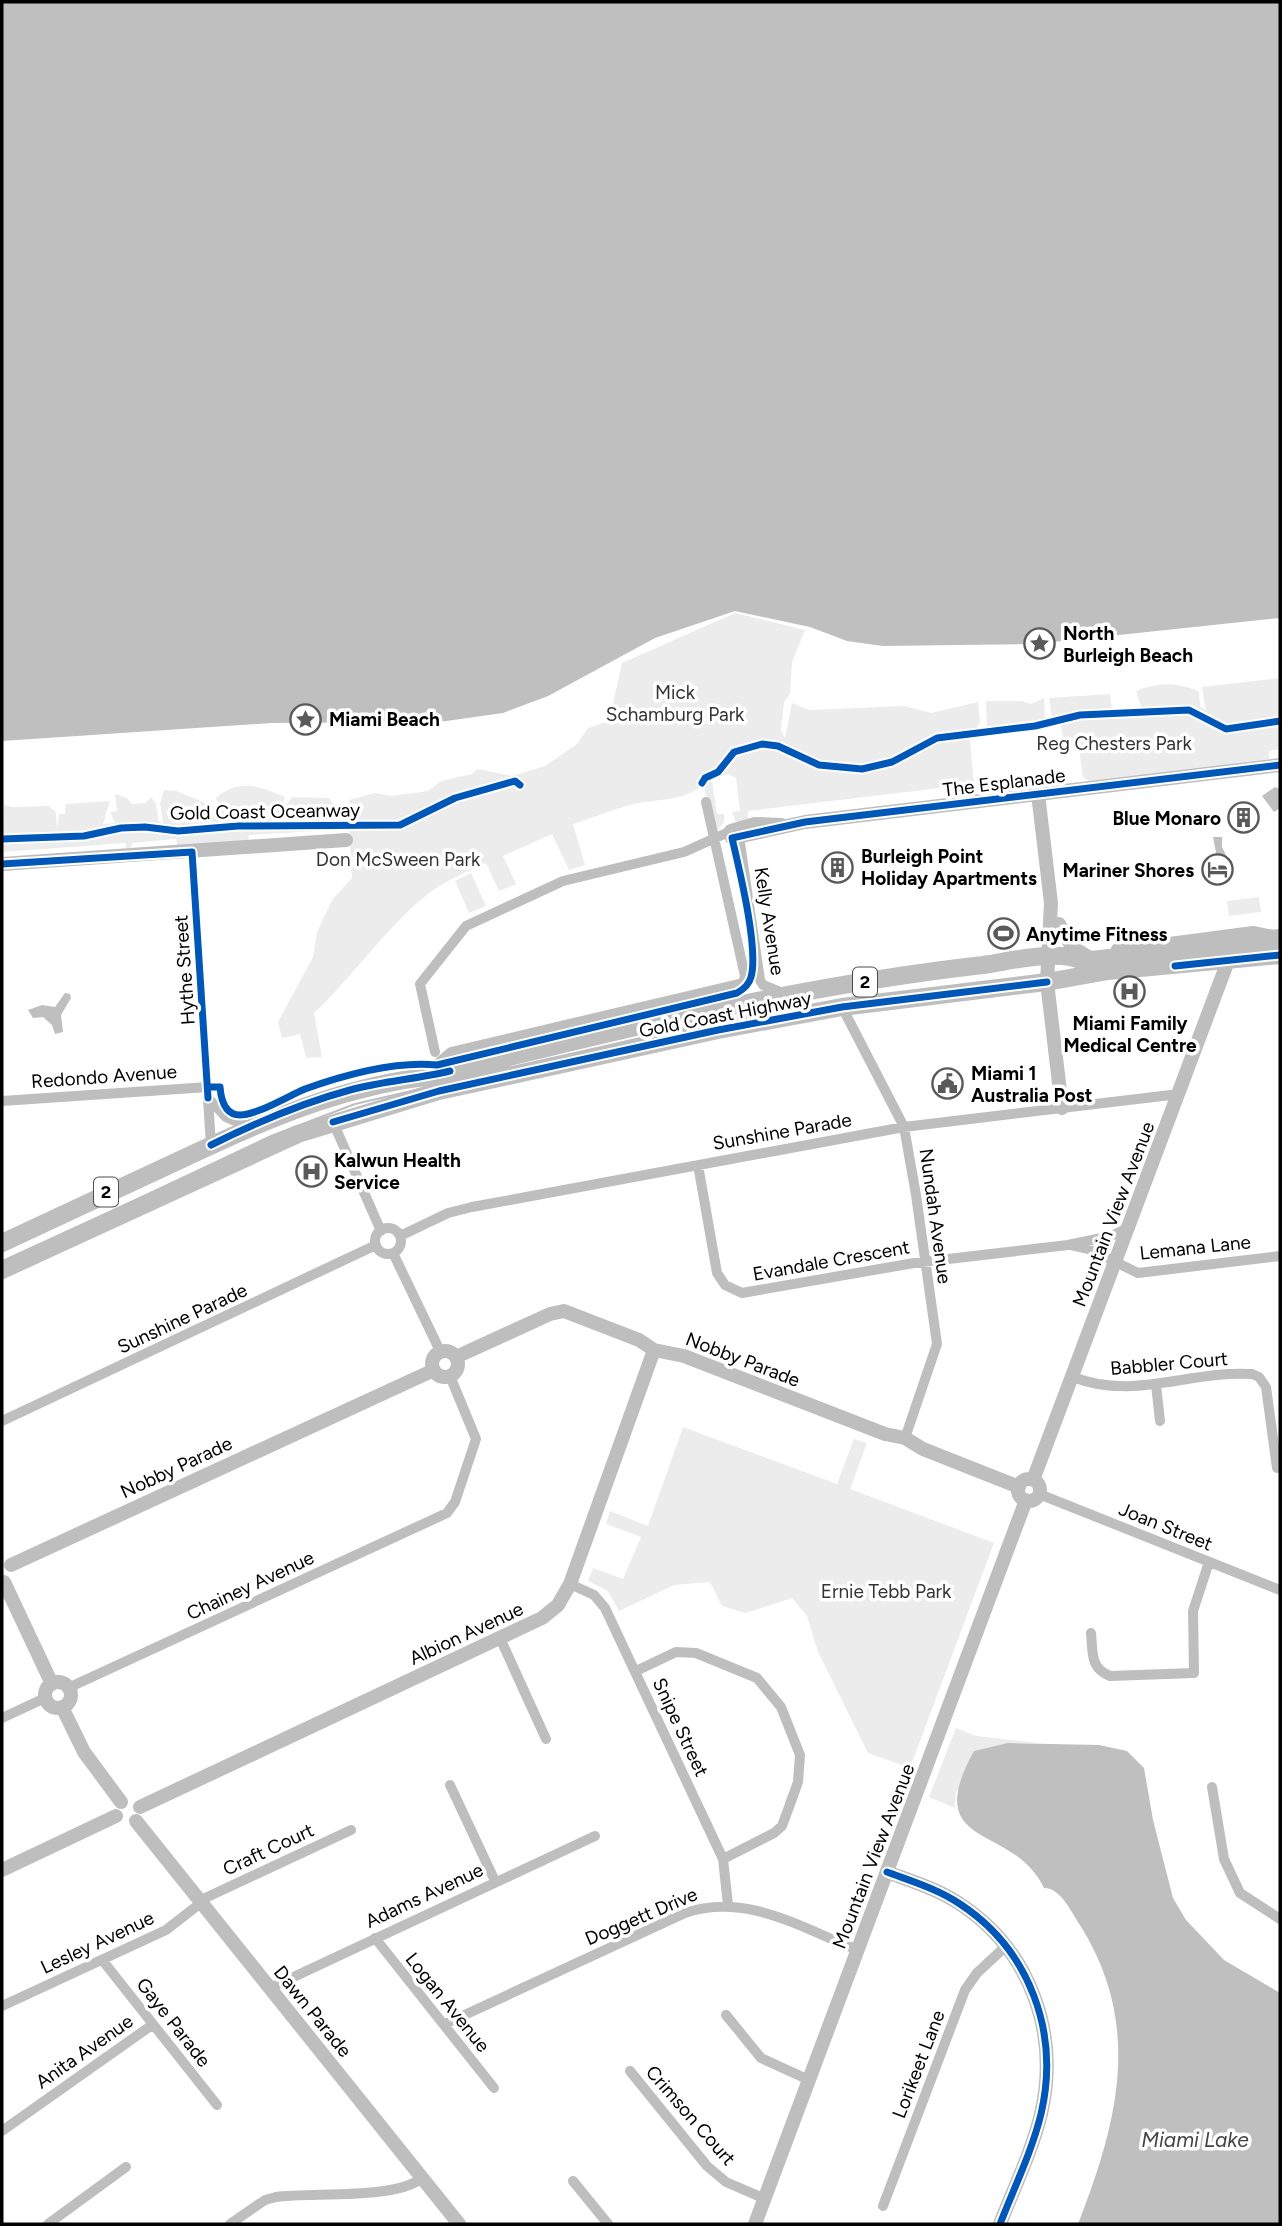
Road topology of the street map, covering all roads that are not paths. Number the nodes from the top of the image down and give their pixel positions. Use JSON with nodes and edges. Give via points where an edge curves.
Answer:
{"nodes":[{"id":1,"x":1280,"y":765,"type":"edge"},
{"id":2,"x":1038,"y":794,"type":"junction"},
{"id":3,"x":706,"y":803,"type":"dead end"},
{"id":4,"x":735,"y":833,"type":"junction"},
{"id":5,"x":346,"y":840,"type":"dead end"},
{"id":6,"x":714,"y":841,"type":"junction"},
{"id":7,"x":192,"y":852,"type":"junction"},
{"id":8,"x":2,"y":864,"type":"edge"},
{"id":9,"x":1051,"y":903,"type":"junction"},
{"id":10,"x":1059,"y":924,"type":"junction"},
{"id":11,"x":1280,"y":943,"type":"edge"},
{"id":12,"x":1093,"y":956,"type":"junction"},
{"id":13,"x":1051,"y":958,"type":"junction"},
{"id":14,"x":1228,"y":961,"type":"junction"},
{"id":15,"x":1047,"y":982,"type":"junction"},
{"id":16,"x":788,"y":995,"type":"junction"},
{"id":17,"x":842,"y":1007,"type":"junction"},
{"id":18,"x":435,"y":1052,"type":"dead end"},
{"id":19,"x":422,"y":1077,"type":"junction"},
{"id":20,"x":208,"y":1088,"type":"junction"},
{"id":21,"x":1179,"y":1094,"type":"junction"},
{"id":22,"x":2,"y":1101,"type":"edge"},
{"id":23,"x":1062,"y":1108,"type":"junction"},
{"id":24,"x":333,"y":1122,"type":"junction"},
{"id":25,"x":248,"y":1127,"type":"junction"},
{"id":26,"x":904,"y":1127,"type":"junction"},
{"id":27,"x":211,"y":1145,"type":"junction"},
{"id":28,"x":698,"y":1165,"type":"junction"},
{"id":29,"x":1130,"y":1227,"type":"junction"},
{"id":30,"x":381,"y":1231,"type":"junction"},
{"id":31,"x":400,"y":1236,"type":"junction"},
{"id":32,"x":2,"y":1243,"type":"edge"},
{"id":33,"x":376,"y":1245,"type":"junction"},
{"id":34,"x":1068,"y":1245,"type":"junction"},
{"id":35,"x":393,"y":1253,"type":"junction"},
{"id":36,"x":1280,"y":1256,"type":"edge"},
{"id":37,"x":924,"y":1262,"type":"junction"},
{"id":38,"x":1116,"y":1263,"type":"junction"},
{"id":39,"x":2,"y":1270,"type":"edge"},
{"id":40,"x":653,"y":1350,"type":"junction"},
{"id":41,"x":441,"y":1353,"type":"junction"},
{"id":42,"x":456,"y":1357,"type":"junction"},
{"id":43,"x":434,"y":1370,"type":"junction"},
{"id":44,"x":450,"y":1376,"type":"junction"},
{"id":45,"x":1073,"y":1377,"type":"junction"},
{"id":46,"x":1156,"y":1385,"type":"junction"},
{"id":47,"x":2,"y":1421,"type":"edge"},
{"id":48,"x":1160,"y":1421,"type":"dead end"},
{"id":49,"x":905,"y":1438,"type":"junction"},
{"id":50,"x":1277,"y":1468,"type":"dead end"},
{"id":51,"x":1032,"y":1492,"type":"junction"},
{"id":52,"x":7,"y":1562,"type":"edge"},
{"id":53,"x":1209,"y":1562,"type":"junction"},
{"id":54,"x":3,"y":1582,"type":"edge"},
{"id":55,"x":570,"y":1584,"type":"junction"},
{"id":56,"x":1280,"y":1590,"type":"edge"},
{"id":57,"x":1091,"y":1633,"type":"dead end"},
{"id":58,"x":500,"y":1638,"type":"junction"},
{"id":59,"x":636,"y":1671,"type":"junction"},
{"id":60,"x":52,"y":1684,"type":"junction"},
{"id":61,"x":68,"y":1688,"type":"junction"},
{"id":62,"x":46,"y":1698,"type":"junction"},
{"id":63,"x":62,"y":1707,"type":"junction"},
{"id":64,"x":2,"y":1718,"type":"edge"},
{"id":65,"x":546,"y":1739,"type":"dead end"},
{"id":66,"x":450,"y":1785,"type":"dead end"},
{"id":67,"x":1212,"y":1787,"type":"dead end"},
{"id":68,"x":119,"y":1809,"type":"junction"},
{"id":69,"x":138,"y":1814,"type":"junction"},
{"id":70,"x":351,"y":1830,"type":"dead end"},
{"id":71,"x":595,"y":1836,"type":"dead end"},
{"id":72,"x":723,"y":1859,"type":"junction"},
{"id":73,"x":2,"y":1870,"type":"edge"},
{"id":74,"x":887,"y":1872,"type":"junction"},
{"id":75,"x":495,"y":1881,"type":"junction"},
{"id":76,"x":201,"y":1901,"type":"junction"},
{"id":77,"x":728,"y":1905,"type":"junction"},
{"id":78,"x":1280,"y":1919,"type":"edge"},
{"id":79,"x":375,"y":1938,"type":"junction"},
{"id":80,"x":1006,"y":1946,"type":"junction"},
{"id":81,"x":858,"y":1950,"type":"junction"},
{"id":82,"x":103,"y":1961,"type":"junction"},
{"id":83,"x":270,"y":1988,"type":"junction"},
{"id":84,"x":2,"y":2006,"type":"edge"},
{"id":85,"x":726,"y":2015,"type":"dead end"},
{"id":86,"x":445,"y":2024,"type":"junction"},
{"id":87,"x":152,"y":2025,"type":"junction"},
{"id":88,"x":630,"y":2071,"type":"dead end"},
{"id":89,"x":809,"y":2080,"type":"junction"},
{"id":90,"x":494,"y":2088,"type":"dead end"},
{"id":91,"x":217,"y":2105,"type":"dead end"},
{"id":92,"x":2,"y":2131,"type":"edge"},
{"id":93,"x":127,"y":2167,"type":"dead end"},
{"id":94,"x":422,"y":2178,"type":"junction"},
{"id":95,"x":573,"y":2181,"type":"dead end"},
{"id":96,"x":765,"y":2199,"type":"junction"},
{"id":97,"x":883,"y":2206,"type":"dead end"},
{"id":98,"x":48,"y":2224,"type":"edge"},
{"id":99,"x":230,"y":2224,"type":"edge"},
{"id":100,"x":459,"y":2224,"type":"edge"},
{"id":101,"x":608,"y":2224,"type":"edge"},
{"id":102,"x":755,"y":2224,"type":"edge"},
{"id":103,"x":1000,"y":2224,"type":"edge"}],
"edges":[{"from":1,"to":2,"type":"street","name":"The Esplanade"},
{"from":2,"to":4,"type":"street","name":"The Esplanade","via":[[759,824]]},
{"from":2,"to":9,"type":"street"},
{"from":3,"to":6,"type":"street","name":"Kelly Avenue"},
{"from":4,"to":6,"type":"street"},
{"from":4,"to":16,"type":"street","name":"Kelly Avenue","via":[[760,980]]},
{"from":5,"to":7,"type":"street"},
{"from":6,"to":18,"type":"street","via":[[699,851],[563,881],[463,928],[420,984]]},
{"from":6,"to":19,"type":"street","name":"Kelly Avenue","via":[[745,974],[743,983],[451,1052]]},
{"from":7,"to":8,"type":"street"},
{"from":7,"to":20,"type":"street","name":"Hythe Street"},
{"from":9,"to":10,"type":"street"},
{"from":9,"to":13,"type":"street"},
{"from":10,"to":12,"type":"street","via":[[1069,944]]},
{"from":10,"to":13,"type":"street"},
{"from":11,"to":12,"type":"highway","name":"Gold Coast Highway","number":"2"},
{"from":11,"to":14,"type":"highway","name":"Gold Coast Highway","number":"2"},
{"from":12,"to":13,"type":"highway","name":"Gold Coast Highway","number":"2"},
{"from":13,"to":15,"type":"street"},
{"from":13,"to":16,"type":"highway","name":"Gold Coast Highway","number":"2"},
{"from":14,"to":15,"type":"highway","name":"Gold Coast Highway","number":"2","via":[[1108,971]]},
{"from":14,"to":21,"type":"street","name":"Mountain View Avenue"},
{"from":15,"to":17,"type":"highway","name":"Gold Coast Highway","number":"2"},
{"from":15,"to":23,"type":"street"},
{"from":16,"to":19,"type":"highway","name":"Gold Coast Highway","number":"2","via":[[659,1020]]},
{"from":17,"to":24,"type":"highway","name":"Gold Coast Highway","number":"2","via":[[561,1063]]},
{"from":17,"to":26,"type":"street","name":"Nundah Avenue"},
{"from":19,"to":25,"type":"highway","name":"Gold Coast Highway","number":"2","via":[[351,1090]]},
{"from":20,"to":22,"type":"street","name":"Redondo Avenue"},
{"from":20,"to":25,"type":"street","via":[[226,1117]]},
{"from":20,"to":27,"type":"street","name":"Hythe Street"},
{"from":21,"to":23,"type":"street","name":"Sunshine Parade"},
{"from":21,"to":29,"type":"street","name":"Mountain View Avenue"},
{"from":23,"to":26,"type":"street","name":"Sunshine Parade"},
{"from":24,"to":30,"type":"street"},
{"from":24,"to":39,"type":"highway","name":"Gold Coast Highway","number":"2","via":[[257,1152]]},
{"from":25,"to":27,"type":"highway","name":"Gold Coast Highway","number":"2"},
{"from":26,"to":28,"type":"street","name":"Sunshine Parade"},
{"from":26,"to":37,"type":"street","name":"Nundah Avenue"},
{"from":27,"to":32,"type":"highway","name":"Gold Coast Highway","number":"2"},
{"from":28,"to":31,"type":"street","name":"Sunshine Parade","via":[[448,1213]]},
{"from":28,"to":37,"type":"street","name":"Evandale Crescent","via":[[717,1273],[731,1288],[752,1293]]},
{"from":29,"to":34,"type":"street","name":"Evandale Crescent"},
{"from":29,"to":38,"type":"street","name":"Mountain View Avenue"},
{"from":30,"to":31,"type":"street","via":[[394,1230]]},
{"from":30,"to":33,"type":"street"},
{"from":31,"to":35,"type":"street"},
{"from":33,"to":35,"type":"street","via":[[385,1254]]},
{"from":33,"to":47,"type":"street","name":"Sunshine Parade"},
{"from":34,"to":37,"type":"street","name":"Evandale Crescent"},
{"from":34,"to":38,"type":"street","name":"Evandale Crescent","via":[[1089,1249]]},
{"from":35,"to":41,"type":"street"},
{"from":36,"to":38,"type":"street","name":"Lemana Lane","via":[[1149,1273],[1133,1272]]},
{"from":37,"to":49,"type":"street","name":"Nundah Avenue","via":[[936,1352]]},
{"from":38,"to":45,"type":"street","name":"Mountain View Avenue"},
{"from":40,"to":42,"type":"street","name":"Nobby Parade","via":[[583,1316],[556,1311]]},
{"from":40,"to":49,"type":"street","name":"Nobby Parade","via":[[684,1356]]},
{"from":40,"to":55,"type":"street","name":"Albion Avenue"},
{"from":41,"to":42,"type":"street"},
{"from":41,"to":43,"type":"street","via":[[433,1362]]},
{"from":42,"to":44,"type":"street","via":[[457,1368]]},
{"from":43,"to":44,"type":"street"},
{"from":43,"to":52,"type":"street","name":"Nobby Parade"},
{"from":44,"to":61,"type":"street","name":"Chainey Avenue","via":[[476,1439],[447,1513]]},
{"from":45,"to":46,"type":"street","name":"Babbler Court","via":[[1103,1386]]},
{"from":45,"to":51,"type":"street","name":"Mountain View Avenue"},
{"from":46,"to":48,"type":"street"},
{"from":46,"to":50,"type":"street","name":"Babbler Court","via":[[1245,1374],[1259,1377],[1266,1387]]},
{"from":49,"to":51,"type":"street","name":"Nobby Parade","via":[[923,1450],[1019,1487],[1019,1494]]},
{"from":51,"to":53,"type":"street","name":"Joan Street"},
{"from":51,"to":74,"type":"street","name":"Mountain View Avenue"},
{"from":52,"to":54,"type":"street","via":[[11,1575]]},
{"from":53,"to":56,"type":"street","name":"Joan Street"},
{"from":53,"to":57,"type":"street","via":[[1193,1611],[1194,1673],[1110,1676],[1094,1665]]},
{"from":54,"to":60,"type":"street"},
{"from":55,"to":58,"type":"street","name":"Albion Avenue","via":[[548,1614]]},
{"from":55,"to":59,"type":"street","name":"Snipe Street","via":[[600,1600]]},
{"from":58,"to":65,"type":"street"},
{"from":58,"to":69,"type":"street","name":"Albion Avenue"},
{"from":59,"to":72,"type":"street","name":"Snipe Street"},
{"from":59,"to":72,"type":"street","via":[[676,1653],[696,1653],[757,1678],[781,1706],[800,1755],[798,1783],[782,1826]]},
{"from":60,"to":61,"type":"street"},
{"from":60,"to":62,"type":"street"},
{"from":61,"to":63,"type":"street","via":[[69,1700]]},
{"from":62,"to":63,"type":"street","via":[[53,1707]]},
{"from":62,"to":64,"type":"street"},
{"from":63,"to":68,"type":"street"},
{"from":66,"to":75,"type":"street"},
{"from":67,"to":78,"type":"street","via":[[1224,1859],[1240,1893]]},
{"from":68,"to":69,"type":"street","via":[[123,1821]]},
{"from":68,"to":73,"type":"street"},
{"from":69,"to":76,"type":"street","name":"Dawn Parade"},
{"from":70,"to":76,"type":"street","name":"Craft Court"},
{"from":71,"to":75,"type":"street","name":"Adams Avenue"},
{"from":72,"to":77,"type":"street","name":"Snipe Street"},
{"from":74,"to":80,"type":"street","via":[[960,1903]]},
{"from":74,"to":81,"type":"street","name":"Mountain View Avenue"},
{"from":75,"to":79,"type":"street","name":"Adams Avenue"},
{"from":76,"to":82,"type":"street","name":"Lesley Avenue","via":[[166,1930]]},
{"from":76,"to":83,"type":"street","name":"Dawn Parade"},
{"from":77,"to":81,"type":"street","name":"Doggett Drive","via":[[766,1913]]},
{"from":77,"to":86,"type":"street","name":"Doggett Drive","via":[[685,1913]]},
{"from":79,"to":83,"type":"street","name":"Adams Avenue"},
{"from":79,"to":86,"type":"street","name":"Logan Avenue"},
{"from":80,"to":97,"type":"street","name":"Lorikeet Lane","via":[[965,1990]]},
{"from":80,"to":103,"type":"street","via":[[1038,2004],[1047,2066],[1040,2116]]},
{"from":81,"to":89,"type":"street","name":"Mountain View Avenue"},
{"from":82,"to":84,"type":"street","name":"Lesley Avenue"},
{"from":82,"to":87,"type":"street","name":"Gaye Parade"},
{"from":83,"to":94,"type":"street","name":"Dawn Parade"},
{"from":85,"to":89,"type":"street","via":[[761,2058]]},
{"from":86,"to":90,"type":"street","name":"Logan Avenue"},
{"from":87,"to":91,"type":"street","name":"Gaye Parade"},
{"from":87,"to":92,"type":"street","name":"Anita Avenue"},
{"from":88,"to":96,"type":"street","name":"Crimson Court","via":[[707,2166],[726,2182]]},
{"from":89,"to":96,"type":"street","name":"Mountain View Avenue"},
{"from":93,"to":98,"type":"street"},
{"from":94,"to":99,"type":"street","via":[[392,2191],[276,2197]]},
{"from":94,"to":100,"type":"street","name":"Dawn Parade"},
{"from":95,"to":101,"type":"street"},
{"from":96,"to":102,"type":"street","name":"Mountain View Avenue"}]}
